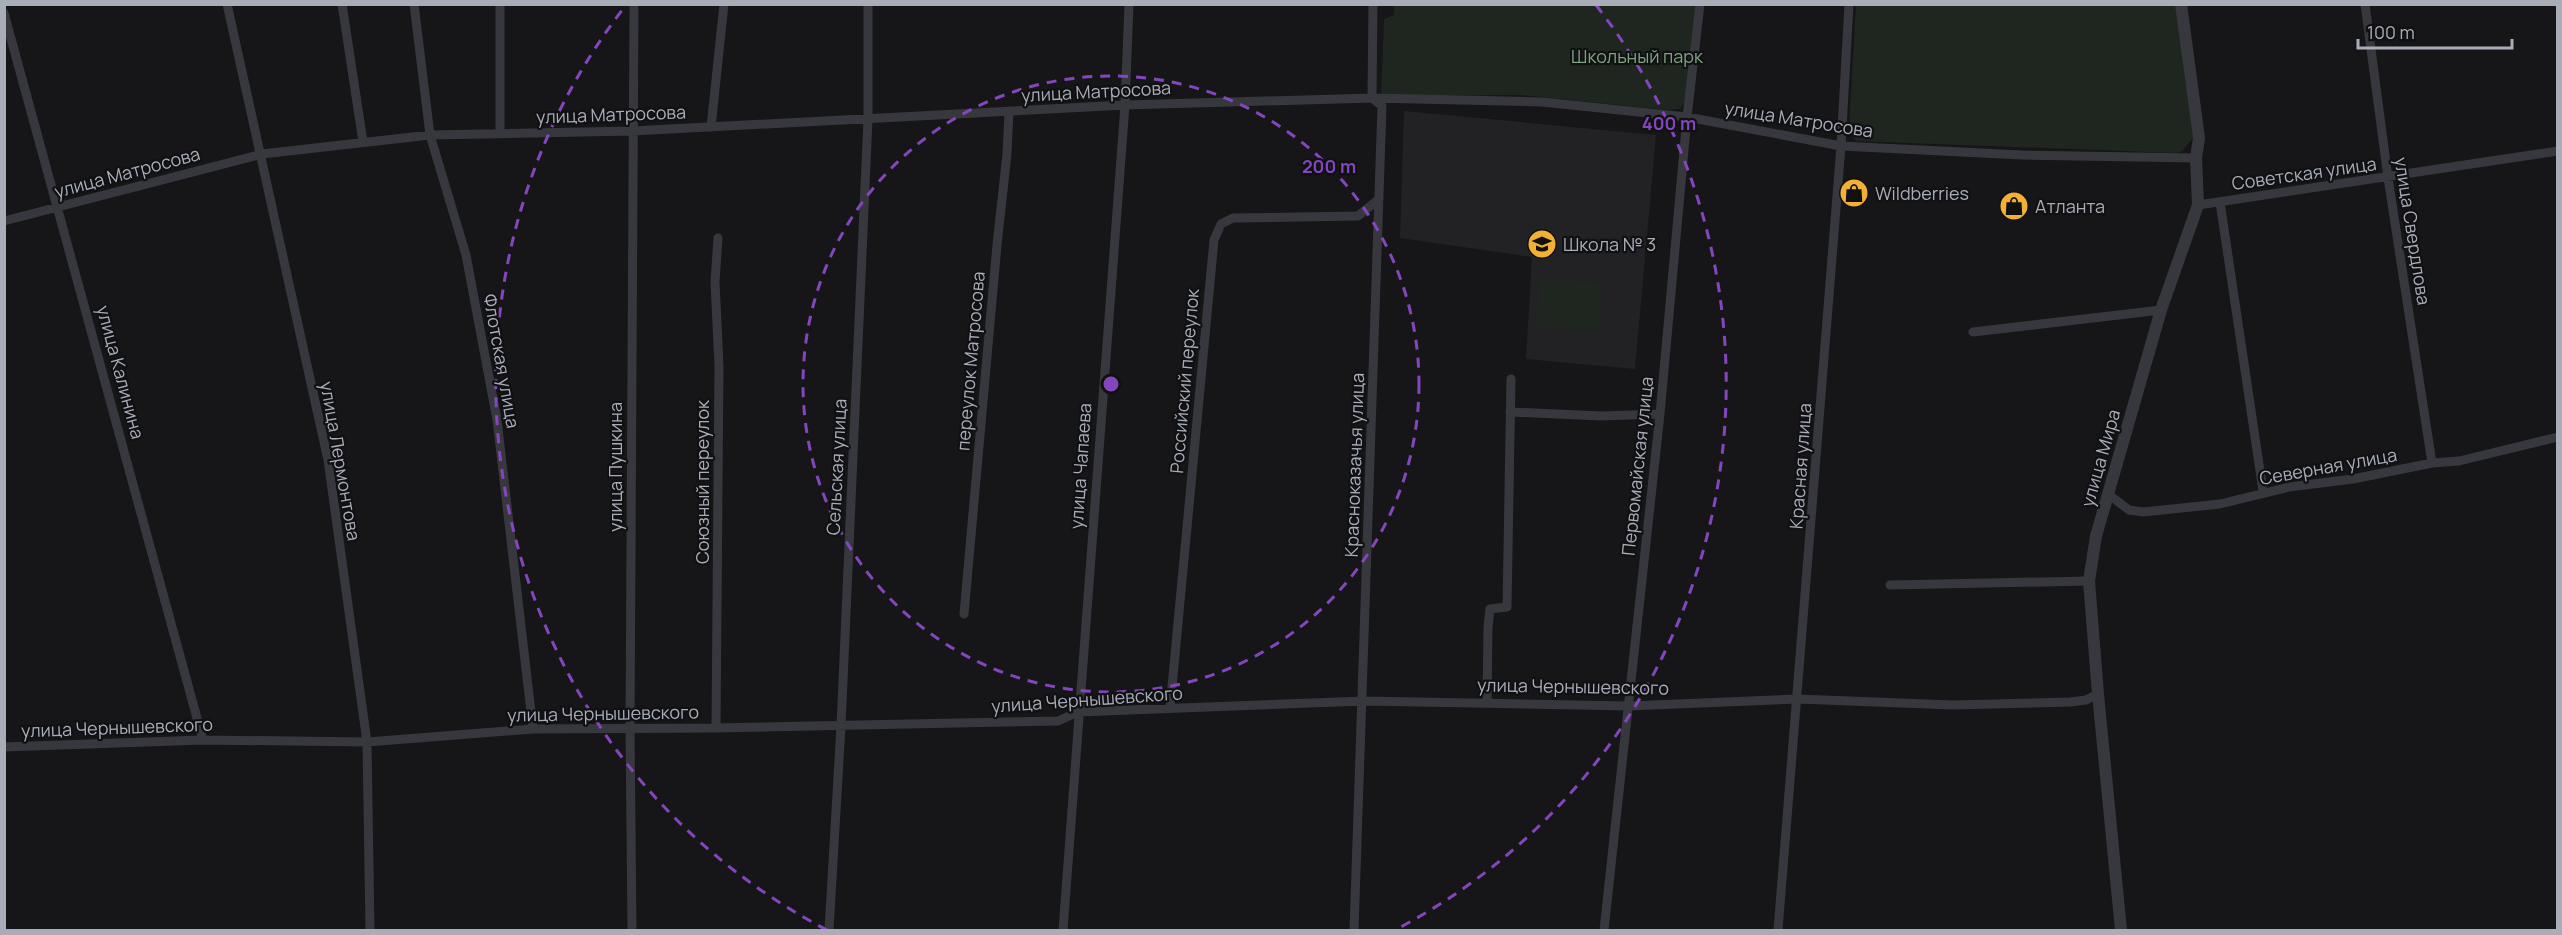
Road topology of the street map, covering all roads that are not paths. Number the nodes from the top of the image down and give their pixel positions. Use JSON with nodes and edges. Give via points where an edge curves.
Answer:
{"nodes":[{"id":1,"x":227,"y":4,"type":"edge"},
{"id":2,"x":342,"y":4,"type":"edge"},
{"id":3,"x":414,"y":4,"type":"edge"},
{"id":4,"x":500,"y":4,"type":"edge"},
{"id":5,"x":634,"y":4,"type":"edge"},
{"id":6,"x":724,"y":4,"type":"edge"},
{"id":7,"x":868,"y":4,"type":"edge"},
{"id":8,"x":1129,"y":4,"type":"edge"},
{"id":9,"x":1373,"y":4,"type":"edge"},
{"id":10,"x":1700,"y":4,"type":"edge"},
{"id":11,"x":1849,"y":4,"type":"edge"},
{"id":12,"x":2181,"y":4,"type":"edge"},
{"id":13,"x":2365,"y":4,"type":"edge"},
{"id":14,"x":4,"y":13,"type":"edge"},
{"id":15,"x":1372,"y":99,"type":"junction"},
{"id":16,"x":1125,"y":105,"type":"junction"},
{"id":17,"x":1009,"y":111,"type":"junction"},
{"id":18,"x":1687,"y":117,"type":"junction"},
{"id":19,"x":868,"y":119,"type":"junction"},
{"id":20,"x":711,"y":127,"type":"junction"},
{"id":21,"x":632,"y":131,"type":"junction"},
{"id":22,"x":500,"y":134,"type":"junction"},
{"id":23,"x":429,"y":135,"type":"junction"},
{"id":24,"x":363,"y":142,"type":"junction"},
{"id":25,"x":1841,"y":146,"type":"junction"},
{"id":26,"x":2558,"y":151,"type":"edge"},
{"id":27,"x":262,"y":154,"type":"junction"},
{"id":28,"x":2196,"y":158,"type":"junction"},
{"id":29,"x":2388,"y":178,"type":"junction"},
{"id":30,"x":1379,"y":199,"type":"junction"},
{"id":31,"x":2220,"y":202,"type":"junction"},
{"id":32,"x":2198,"y":205,"type":"junction"},
{"id":33,"x":59,"y":208,"type":"junction"},
{"id":34,"x":4,"y":221,"type":"edge"},
{"id":35,"x":718,"y":238,"type":"dead end"},
{"id":36,"x":2161,"y":310,"type":"junction"},
{"id":37,"x":1973,"y":332,"type":"dead end"},
{"id":38,"x":1511,"y":379,"type":"dead end"},
{"id":39,"x":1510,"y":412,"type":"junction"},
{"id":40,"x":1660,"y":414,"type":"junction"},
{"id":41,"x":2558,"y":437,"type":"edge"},
{"id":42,"x":2432,"y":463,"type":"junction"},
{"id":43,"x":2263,"y":491,"type":"junction"},
{"id":44,"x":2108,"y":494,"type":"junction"},
{"id":45,"x":2089,"y":581,"type":"junction"},
{"id":46,"x":1890,"y":585,"type":"dead end"},
{"id":47,"x":964,"y":614,"type":"dead end"},
{"id":48,"x":2098,"y":694,"type":"junction"},
{"id":49,"x":1798,"y":699,"type":"junction"},
{"id":50,"x":1364,"y":701,"type":"junction"},
{"id":51,"x":1486,"y":702,"type":"junction"},
{"id":52,"x":1629,"y":706,"type":"junction"},
{"id":53,"x":1170,"y":708,"type":"junction"},
{"id":54,"x":1078,"y":712,"type":"junction"},
{"id":55,"x":841,"y":726,"type":"junction"},
{"id":56,"x":716,"y":728,"type":"junction"},
{"id":57,"x":533,"y":729,"type":"junction"},
{"id":58,"x":630,"y":729,"type":"junction"},
{"id":59,"x":203,"y":741,"type":"junction"},
{"id":60,"x":367,"y":742,"type":"junction"},
{"id":61,"x":4,"y":747,"type":"edge"},
{"id":62,"x":370,"y":930,"type":"edge"},
{"id":63,"x":632,"y":930,"type":"edge"},
{"id":64,"x":829,"y":930,"type":"edge"},
{"id":65,"x":1063,"y":930,"type":"edge"},
{"id":66,"x":1354,"y":930,"type":"edge"},
{"id":67,"x":1604,"y":930,"type":"edge"},
{"id":68,"x":1778,"y":930,"type":"edge"},
{"id":69,"x":2121,"y":930,"type":"edge"}],
"edges":[{"from":1,"to":27,"type":"street","name":"улица Лермонтова"},
{"from":2,"to":24,"type":"street"},
{"from":3,"to":23,"type":"street","name":"Флотская улица"},
{"from":4,"to":22,"type":"street"},
{"from":5,"to":21,"type":"street","name":"улица Пушкина"},
{"from":6,"to":20,"type":"street"},
{"from":7,"to":19,"type":"street","name":"Сельская улица"},
{"from":8,"to":16,"type":"street","name":"улица Чапаева"},
{"from":9,"to":15,"type":"street","name":"Красноказачья улица"},
{"from":10,"to":18,"type":"street","name":"Первомайская улица"},
{"from":11,"to":25,"type":"street","name":"Красная улица"},
{"from":12,"to":28,"type":"street","name":"улица Мира","via":[[2199,138]]},
{"from":13,"to":29,"type":"street","name":"улица Свердлова"},
{"from":14,"to":33,"type":"street","name":"улица Калинина"},
{"from":15,"to":16,"type":"street","name":"улица Матросова"},
{"from":15,"to":18,"type":"street","name":"улица Матросова","via":[[1542,102]]},
{"from":15,"to":30,"type":"street","name":"Красноказачья улица","via":[[1382,106]]},
{"from":16,"to":17,"type":"street","name":"улица Матросова"},
{"from":16,"to":54,"type":"street","name":"улица Чапаева"},
{"from":17,"to":19,"type":"street","name":"улица Матросова"},
{"from":17,"to":47,"type":"street","name":"переулок Матросова"},
{"from":18,"to":25,"type":"street","name":"улица Матросова"},
{"from":18,"to":40,"type":"street","name":"Первомайская улица"},
{"from":19,"to":20,"type":"street","name":"улица Матросова"},
{"from":19,"to":55,"type":"street","name":"Сельская улица"},
{"from":20,"to":21,"type":"street","name":"улица Матросова"},
{"from":21,"to":22,"type":"street","name":"улица Матросова"},
{"from":21,"to":58,"type":"street","name":"улица Пушкина"},
{"from":22,"to":23,"type":"street","name":"улица Матросова"},
{"from":23,"to":24,"type":"street","name":"улица Матросова"},
{"from":23,"to":57,"type":"street","name":"Флотская улица","via":[[466,255],[497,420]]},
{"from":24,"to":27,"type":"street","name":"улица Матросова"},
{"from":25,"to":28,"type":"street","name":"улица Матросова"},
{"from":25,"to":49,"type":"street","name":"Красная улица"},
{"from":26,"to":29,"type":"street","name":"Советская улица"},
{"from":27,"to":33,"type":"street","name":"улица Матросова"},
{"from":27,"to":60,"type":"street","name":"улица Лермонтова","via":[[328,460]]},
{"from":28,"to":32,"type":"street","name":"улица Мира"},
{"from":29,"to":31,"type":"street","name":"Советская улица"},
{"from":29,"to":42,"type":"street","name":"улица Свердлова"},
{"from":30,"to":50,"type":"street","name":"Красноказачья улица"},
{"from":30,"to":53,"type":"street","name":"Российский переулок","via":[[1358,216],[1233,218],[1221,224],[1214,240]]},
{"from":31,"to":32,"type":"street","name":"Советская улица"},
{"from":31,"to":43,"type":"street"},
{"from":32,"to":36,"type":"street","name":"улица Мира"},
{"from":33,"to":34,"type":"street","name":"улица Матросова"},
{"from":33,"to":59,"type":"street","name":"улица Калинина"},
{"from":35,"to":56,"type":"street","name":"Союзный переулок"},
{"from":36,"to":37,"type":"street"},
{"from":36,"to":44,"type":"street","name":"улица Мира"},
{"from":38,"to":39,"type":"street"},
{"from":39,"to":40,"type":"street"},
{"from":39,"to":51,"type":"street","via":[[1507,607],[1490,609]]},
{"from":40,"to":52,"type":"street","name":"Первомайская улица"},
{"from":41,"to":42,"type":"street","name":"Северная улица","via":[[2459,462]]},
{"from":42,"to":43,"type":"street","name":"Северная улица"},
{"from":43,"to":44,"type":"street","name":"Северная улица","via":[[2220,504],[2143,512],[2129,510]]},
{"from":44,"to":45,"type":"street","name":"улица Мира"},
{"from":45,"to":46,"type":"street"},
{"from":45,"to":48,"type":"street","name":"улица Мира"},
{"from":48,"to":49,"type":"street","name":"улица Чернышевского","via":[[2070,702],[1953,705]]},
{"from":48,"to":69,"type":"street","name":"улица Мира"},
{"from":49,"to":52,"type":"street","name":"улица Чернышевского"},
{"from":49,"to":68,"type":"street","name":"Красная улица"},
{"from":50,"to":51,"type":"street","name":"улица Чернышевского"},
{"from":50,"to":53,"type":"street","name":"улица Чернышевского"},
{"from":50,"to":66,"type":"street","name":"Красноказачья улица"},
{"from":51,"to":52,"type":"street","name":"улица Чернышевского"},
{"from":52,"to":67,"type":"street","name":"Первомайская улица"},
{"from":53,"to":54,"type":"street","name":"улица Чернышевского"},
{"from":54,"to":55,"type":"street","name":"улица Чернышевского","via":[[1058,721]]},
{"from":54,"to":65,"type":"street","name":"улица Чапаева"},
{"from":55,"to":56,"type":"street","name":"улица Чернышевского"},
{"from":55,"to":64,"type":"street","name":"Сельская улица"},
{"from":56,"to":58,"type":"street","name":"улица Чернышевского"},
{"from":57,"to":58,"type":"street","name":"улица Чернышевского"},
{"from":57,"to":60,"type":"street","name":"улица Чернышевского"},
{"from":58,"to":63,"type":"street","name":"улица Пушкина"},
{"from":59,"to":60,"type":"street","name":"улица Чернышевского"},
{"from":59,"to":61,"type":"street","name":"улица Чернышевского"},
{"from":60,"to":62,"type":"street","name":"улица Лермонтова"}]}
